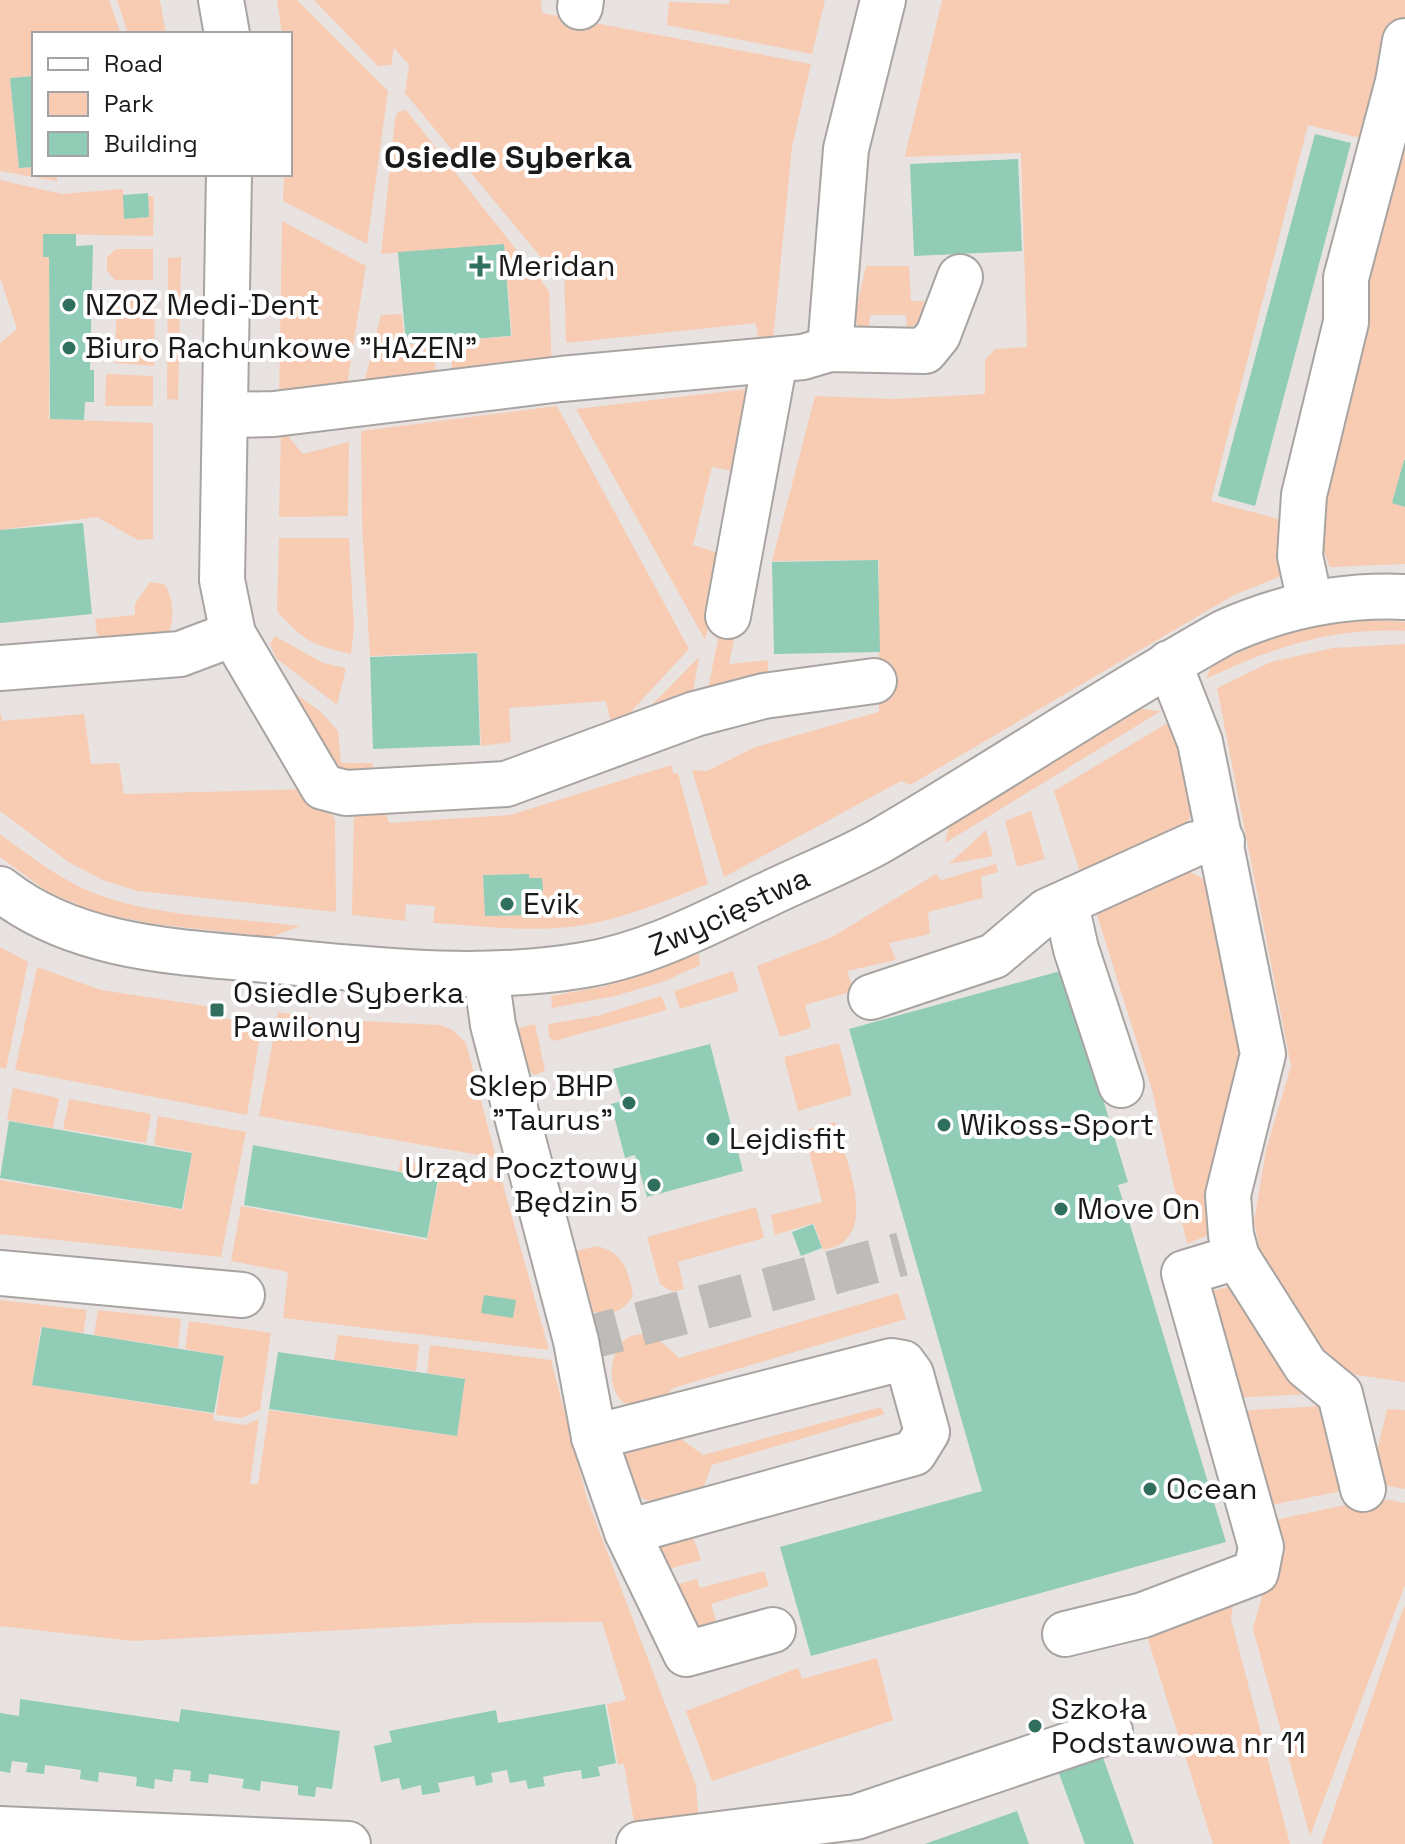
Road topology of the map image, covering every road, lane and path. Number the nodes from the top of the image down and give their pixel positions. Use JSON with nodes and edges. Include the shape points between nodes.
{"nodes":[{"id":1,"x":221,"y":0,"type":"edge"},
{"id":2,"x":883,"y":0,"type":"edge"},
{"id":3,"x":227,"y":32,"type":"edge"},
{"id":4,"x":1405,"y":41,"type":"edge"},
{"id":5,"x":229,"y":176,"type":"edge"},
{"id":6,"x":960,"y":277,"type":"dead end"},
{"id":7,"x":830,"y":335,"type":"junction"},
{"id":8,"x":775,"y":360,"type":"junction"},
{"id":9,"x":226,"y":415,"type":"junction"},
{"id":10,"x":1405,"y":597,"type":"edge"},
{"id":11,"x":1310,"y":602,"type":"junction"},
{"id":12,"x":728,"y":616,"type":"dead end"},
{"id":13,"x":233,"y":634,"type":"junction"},
{"id":14,"x":1169,"y":663,"type":"junction"},
{"id":15,"x":0,"y":668,"type":"edge"},
{"id":16,"x":874,"y":681,"type":"dead end"},
{"id":17,"x":1222,"y":841,"type":"junction"},
{"id":18,"x":0,"y":889,"type":"edge"},
{"id":19,"x":1066,"y":905,"type":"junction"},
{"id":20,"x":486,"y":975,"type":"junction"},
{"id":21,"x":871,"y":997,"type":"dead end"},
{"id":22,"x":1121,"y":1085,"type":"dead end"},
{"id":23,"x":1237,"y":1257,"type":"junction"},
{"id":24,"x":0,"y":1273,"type":"edge"},
{"id":25,"x":242,"y":1295,"type":"dead end"},
{"id":26,"x":594,"y":1437,"type":"junction"},
{"id":27,"x":1363,"y":1489,"type":"dead end"},
{"id":28,"x":627,"y":1532,"type":"junction"},
{"id":29,"x":773,"y":1630,"type":"dead end"},
{"id":30,"x":1065,"y":1634,"type":"dead end"},
{"id":31,"x":1110,"y":1731,"type":"dead end"},
{"id":32,"x":0,"y":1829,"type":"edge"},
{"id":33,"x":348,"y":1844,"type":"edge"},
{"id":34,"x":639,"y":1844,"type":"edge"}],
"edges":[{"from":1,"to":3,"type":"street"},
{"from":2,"to":7,"type":"street","via":[[846,149]]},
{"from":4,"to":11,"type":"street","via":[[1346,278],[1346,322],[1304,495],[1300,556]]},
{"from":5,"to":9,"type":"street"},
{"from":6,"to":7,"type":"street","via":[[938,335],[925,351]]},
{"from":7,"to":8,"type":"street"},
{"from":8,"to":9,"type":"street"},
{"from":8,"to":12,"type":"street"},
{"from":9,"to":13,"type":"street","via":[[222,580]]},
{"from":10,"to":11,"type":"street","name":"Zwycięstwa"},
{"from":11,"to":14,"type":"street","name":"Zwycięstwa","via":[[1249,621]]},
{"from":13,"to":15,"type":"street","via":[[180,654]]},
{"from":13,"to":16,"type":"street","via":[[323,787],[346,793],[506,784],[695,714],[764,696]]},
{"from":14,"to":17,"type":"street","via":[[1200,742]]},
{"from":14,"to":20,"type":"street","name":"Zwycięstwa","via":[[875,843],[706,924],[587,965]]},
{"from":17,"to":19,"type":"street","via":[[1195,844]]},
{"from":17,"to":23,"type":"street","via":[[1263,1054],[1228,1195]]},
{"from":18,"to":20,"type":"street","name":"Zwycięstwa","via":[[50,918],[140,947],[385,972]]},
{"from":19,"to":21,"type":"street","via":[[1047,911],[994,956]]},
{"from":19,"to":22,"type":"street"},
{"from":20,"to":26,"type":"street","via":[[493,1025],[576,1341]]},
{"from":23,"to":27,"type":"street","via":[[1306,1366],[1340,1394]]},
{"from":23,"to":30,"type":"street","via":[[1184,1273],[1261,1547],[1256,1572],[1143,1615]]},
{"from":24,"to":25,"type":"street"},
{"from":26,"to":28,"type":"street"},
{"from":26,"to":28,"type":"street","via":[[891,1361],[903,1363],[911,1374],[927,1432],[914,1453]]},
{"from":28,"to":29,"type":"street","via":[[686,1654]]},
{"from":31,"to":34,"type":"street","via":[[856,1817]]},
{"from":32,"to":33,"type":"street"}]}
